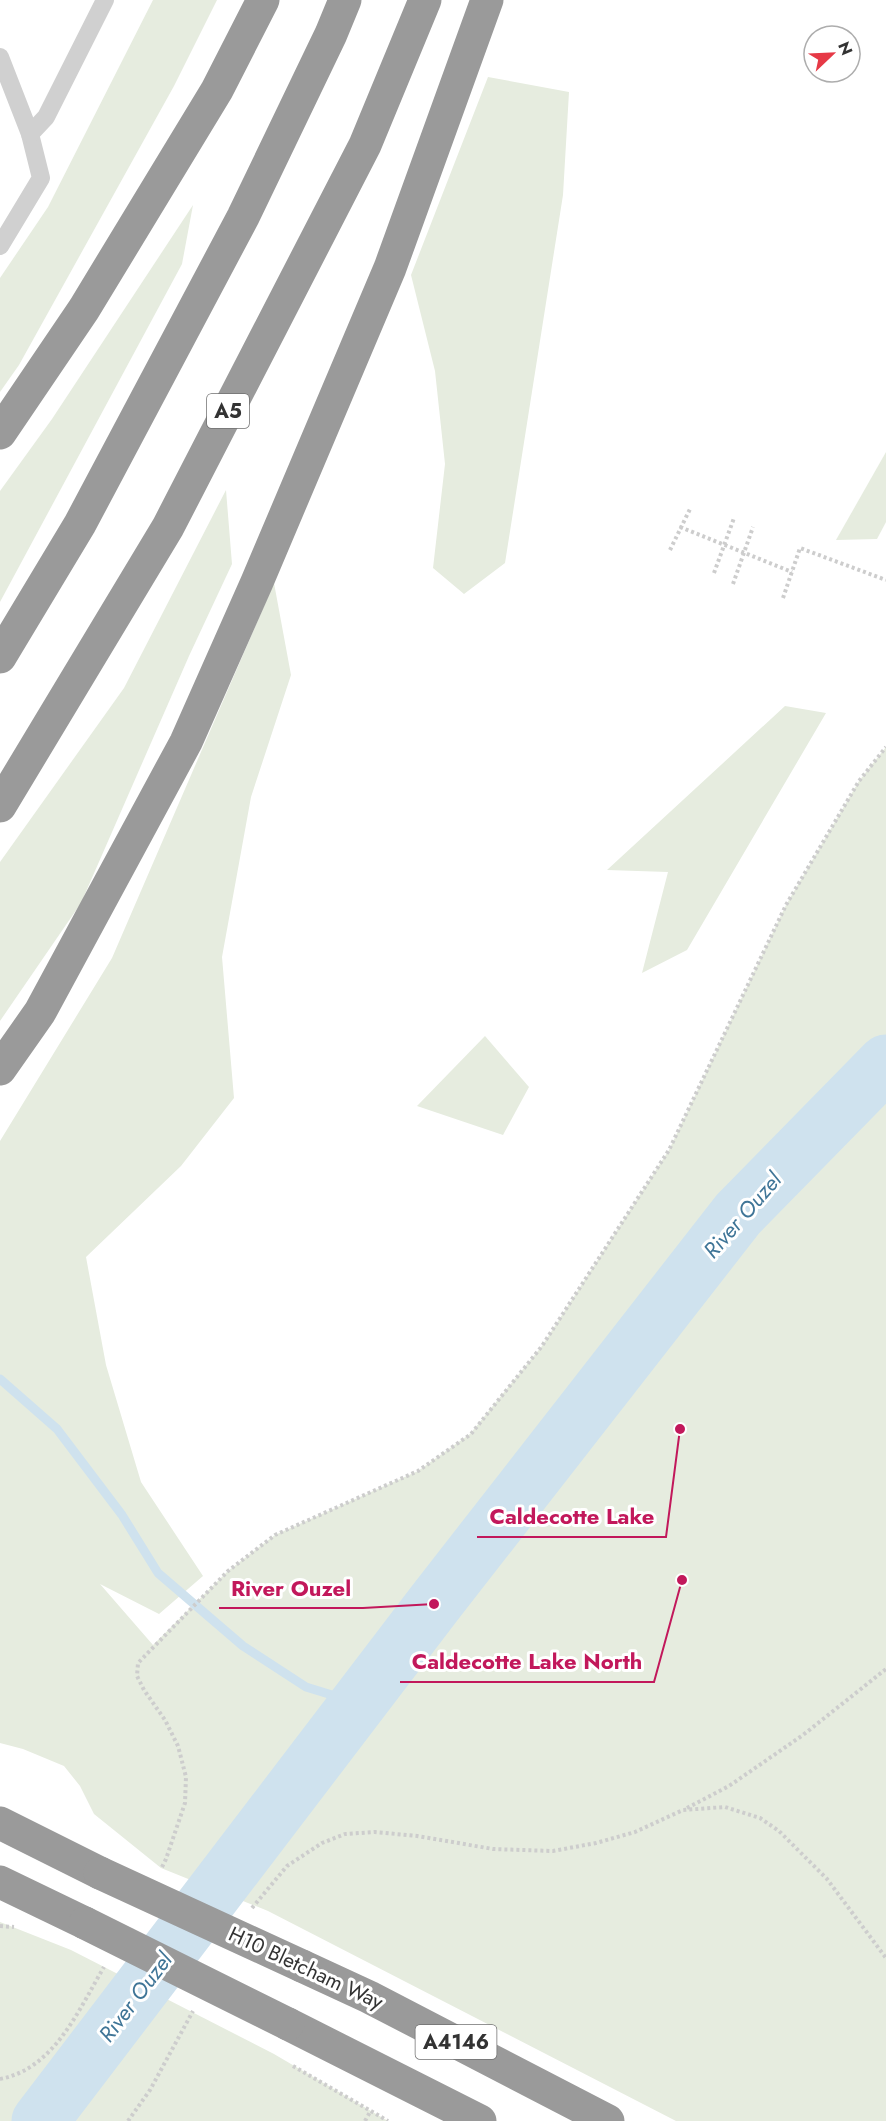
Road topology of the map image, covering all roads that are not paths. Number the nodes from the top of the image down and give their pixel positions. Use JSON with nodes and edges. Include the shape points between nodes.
{"nodes":[{"id":1,"x":105,"y":0,"type":"edge"},
{"id":2,"x":263,"y":0,"type":"edge"},
{"id":3,"x":345,"y":0,"type":"edge"},
{"id":4,"x":425,"y":0,"type":"edge"},
{"id":5,"x":487,"y":0,"type":"edge"},
{"id":6,"x":0,"y":57,"type":"edge"},
{"id":7,"x":30,"y":134,"type":"junction"},
{"id":8,"x":0,"y":246,"type":"edge"},
{"id":9,"x":0,"y":433,"type":"edge"},
{"id":10,"x":0,"y":657,"type":"edge"},
{"id":11,"x":0,"y":806,"type":"edge"},
{"id":12,"x":0,"y":1070,"type":"edge"},
{"id":13,"x":0,"y":1823,"type":"edge"},
{"id":14,"x":0,"y":1882,"type":"edge"},
{"id":15,"x":480,"y":2121,"type":"edge"},
{"id":16,"x":608,"y":2121,"type":"edge"}],
"edges":[{"from":1,"to":7,"type":"lane","via":[[46,117]]},
{"from":2,"to":9,"type":"highway","via":[[205,110],[84,309]]},
{"from":3,"to":10,"type":"highway","via":[[243,217],[80,524]]},
{"from":4,"to":11,"type":"highway","number":"A5","via":[[365,146],[168,527]]},
{"from":5,"to":12,"type":"highway","via":[[390,268],[186,742],[40,1012]]},
{"from":6,"to":7,"type":"lane"},
{"from":7,"to":8,"type":"lane","via":[[41,178]]},
{"from":13,"to":16,"type":"highway","name":"H10 Bletcham Way","number":"A4146","bridge":true,"via":[[369,1997]]},
{"from":14,"to":15,"type":"highway","number":"A4146","bridge":true}]}
